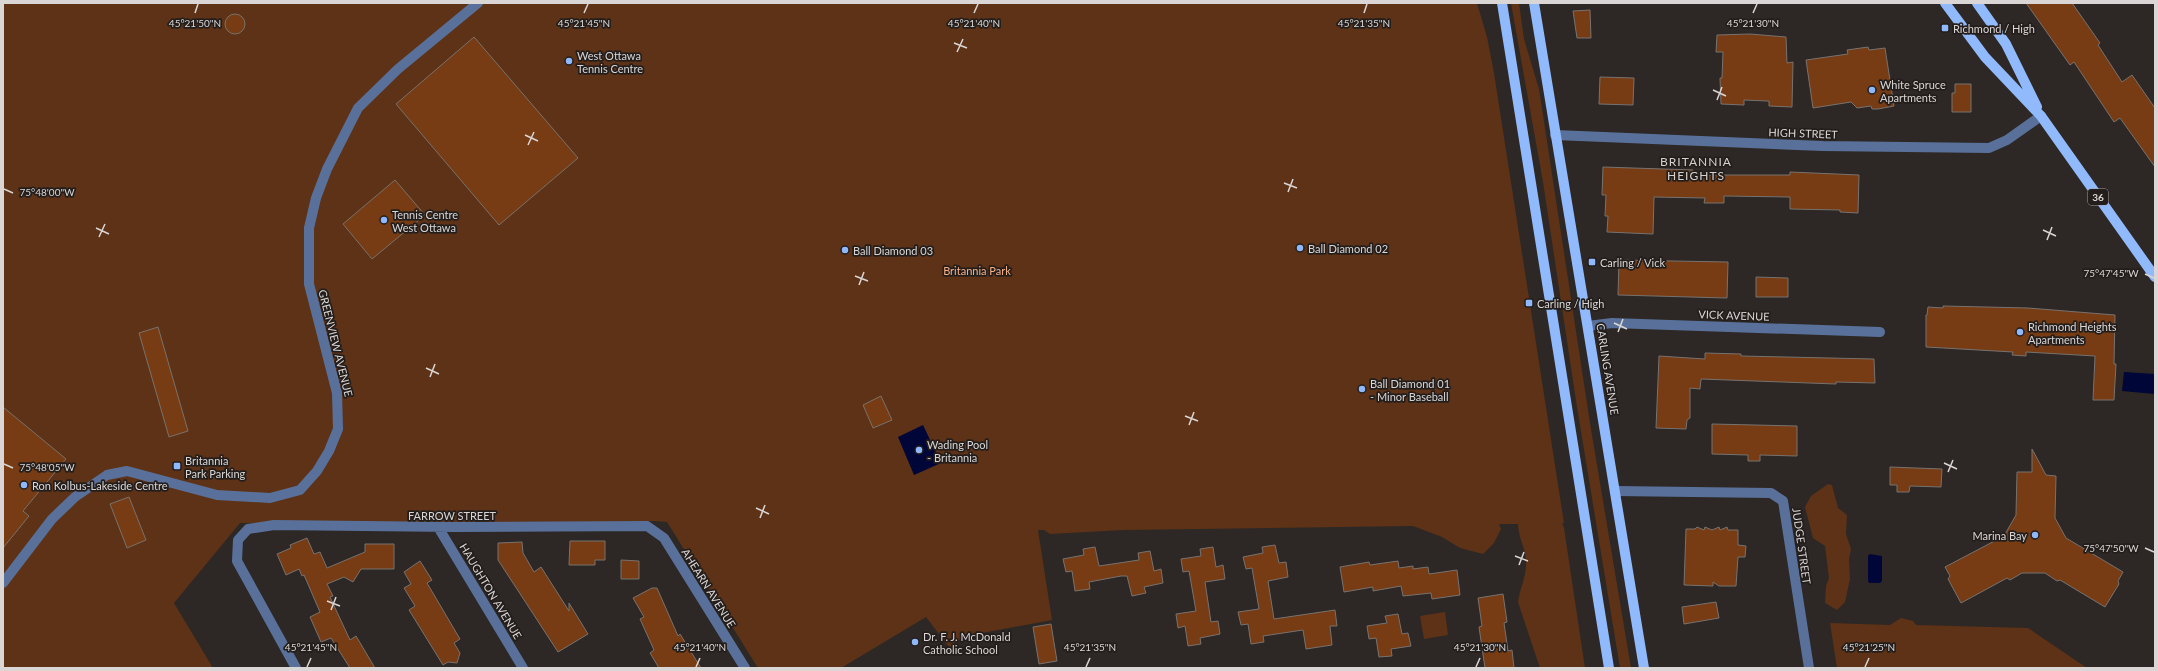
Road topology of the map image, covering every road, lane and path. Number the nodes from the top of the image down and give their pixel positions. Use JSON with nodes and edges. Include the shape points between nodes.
{"nodes":[{"id":1,"x":478,"y":3,"type":"edge"},
{"id":2,"x":1502,"y":3,"type":"edge"},
{"id":3,"x":1534,"y":3,"type":"edge"},
{"id":4,"x":1945,"y":3,"type":"edge"},
{"id":5,"x":1977,"y":3,"type":"edge"},
{"id":6,"x":2041,"y":116,"type":"junction"},
{"id":7,"x":1555,"y":135,"type":"junction"},
{"id":8,"x":2155,"y":277,"type":"edge"},
{"id":9,"x":1588,"y":326,"type":"junction"},
{"id":10,"x":1880,"y":332,"type":"dead end"},
{"id":11,"x":1615,"y":491,"type":"junction"},
{"id":12,"x":647,"y":526,"type":"joint"},
{"id":13,"x":438,"y":527,"type":"junction"},
{"id":14,"x":3,"y":583,"type":"edge"},
{"id":15,"x":296,"y":668,"type":"edge"},
{"id":16,"x":523,"y":668,"type":"edge"},
{"id":17,"x":745,"y":668,"type":"edge"},
{"id":18,"x":1610,"y":668,"type":"edge"},
{"id":19,"x":1644,"y":668,"type":"edge"},
{"id":20,"x":1809,"y":668,"type":"edge"}],
"edges":[{"from":1,"to":14,"type":"street","name":"GREENVIEW AVENUE","via":[[398,69],[358,108],[327,169],[316,198],[309,228],[309,284],[337,392],[339,411],[338,429],[317,471],[300,490],[270,498],[217,495],[127,471],[108,476],[75,497],[52,519]]},
{"from":2,"to":18,"type":"main road"},
{"from":3,"to":7,"type":"main road","name":"CARLING AVENUE"},
{"from":4,"to":6,"type":"main road","number":"36","via":[[1985,57]]},
{"from":5,"to":6,"type":"main road","number":"36","via":[[2006,44]]},
{"from":6,"to":7,"type":"street","name":"HIGH STREET","via":[[2008,140],[1989,148],[1823,146]]},
{"from":6,"to":8,"type":"main road","number":"36"},
{"from":7,"to":9,"type":"main road","name":"CARLING AVENUE"},
{"from":9,"to":10,"type":"street","name":"VICK AVENUE","via":[[1612,323]]},
{"from":9,"to":11,"type":"main road","name":"CARLING AVENUE"},
{"from":11,"to":19,"type":"main road","name":"CARLING AVENUE"},
{"from":11,"to":20,"type":"street","name":"JUDGE STREET","via":[[1771,493],[1783,501]]},
{"from":12,"to":13,"type":"street","name":"FARROW STREET"},
{"from":12,"to":17,"type":"street","name":"AHEARN AVENUE","via":[[664,538]]},
{"from":13,"to":15,"type":"street","name":"FARROW STREET","via":[[274,525],[248,529],[238,540],[236,561]]},
{"from":13,"to":16,"type":"street","name":"HAUGHTON AVENUE"}]}
